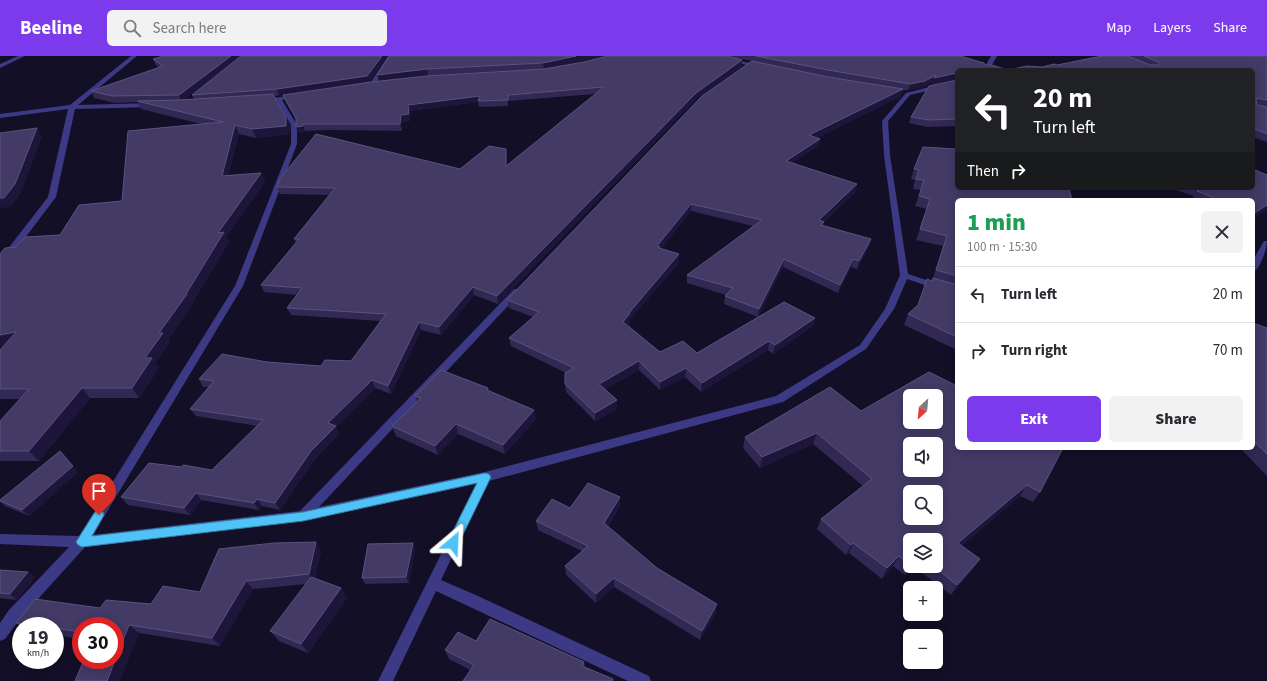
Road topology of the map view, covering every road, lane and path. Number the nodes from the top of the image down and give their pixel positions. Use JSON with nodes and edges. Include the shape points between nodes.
{"nodes":[{"id":1,"x":22,"y":56,"type":"edge"},
{"id":2,"x":134,"y":56,"type":"edge"},
{"id":3,"x":391,"y":56,"type":"edge"},
{"id":4,"x":711,"y":56,"type":"edge"},
{"id":5,"x":994,"y":56,"type":"edge"},
{"id":6,"x":750,"y":64,"type":"junction"},
{"id":7,"x":0,"y":66,"type":"edge"},
{"id":8,"x":765,"y":68,"type":"edge"},
{"id":9,"x":987,"y":68,"type":"edge"},
{"id":10,"x":737,"y":73,"type":"edge"},
{"id":11,"x":955,"y":82,"type":"edge"},
{"id":12,"x":379,"y":84,"type":"edge"},
{"id":13,"x":372,"y":85,"type":"junction"},
{"id":14,"x":365,"y":86,"type":"edge"},
{"id":15,"x":308,"y":95,"type":"edge"},
{"id":16,"x":279,"y":99,"type":"junction"},
{"id":17,"x":257,"y":100,"type":"edge"},
{"id":18,"x":159,"y":105,"type":"edge"},
{"id":19,"x":72,"y":107,"type":"junction"},
{"id":20,"x":0,"y":116,"type":"edge"},
{"id":21,"x":1267,"y":243,"type":"edge"},
{"id":22,"x":1255,"y":264,"type":"edge"},
{"id":23,"x":0,"y":265,"type":"edge"},
{"id":24,"x":904,"y":275,"type":"junction"},
{"id":25,"x":523,"y":285,"type":"edge"},
{"id":26,"x":955,"y":292,"type":"edge"},
{"id":27,"x":485,"y":477,"type":"junction"},
{"id":28,"x":303,"y":516,"type":"junction"},
{"id":29,"x":0,"y":539,"type":"edge"},
{"id":30,"x":82,"y":542,"type":"junction"},
{"id":31,"x":433,"y":583,"type":"junction"},
{"id":32,"x":0,"y":634,"type":"edge"},
{"id":33,"x":385,"y":681,"type":"edge"},
{"id":34,"x":644,"y":681,"type":"edge"}],
"edges":[{"from":1,"to":7,"type":"street"},
{"from":2,"to":19,"type":"street"},
{"from":3,"to":13,"type":"street"},
{"from":4,"to":6,"type":"street"},
{"from":5,"to":9,"type":"street"},
{"from":6,"to":8,"type":"street"},
{"from":6,"to":10,"type":"street"},
{"from":11,"to":24,"type":"street","via":[[904,93],[886,121]]},
{"from":12,"to":13,"type":"street"},
{"from":13,"to":14,"type":"street"},
{"from":15,"to":16,"type":"street"},
{"from":16,"to":17,"type":"street"},
{"from":16,"to":30,"type":"street","via":[[294,126],[294,144],[238,286]]},
{"from":18,"to":19,"type":"street"},
{"from":19,"to":20,"type":"street"},
{"from":19,"to":23,"type":"street","via":[[52,197]]},
{"from":21,"to":22,"type":"street"},
{"from":24,"to":26,"type":"street"},
{"from":24,"to":27,"type":"street","via":[[889,309],[863,347],[779,399]]},
{"from":25,"to":28,"type":"street"},
{"from":27,"to":28,"type":"street"},
{"from":27,"to":31,"type":"street"},
{"from":28,"to":30,"type":"street"},
{"from":29,"to":30,"type":"street"},
{"from":30,"to":32,"type":"street","via":[[14,615]]},
{"from":31,"to":33,"type":"street"},
{"from":31,"to":34,"type":"street"}]}
